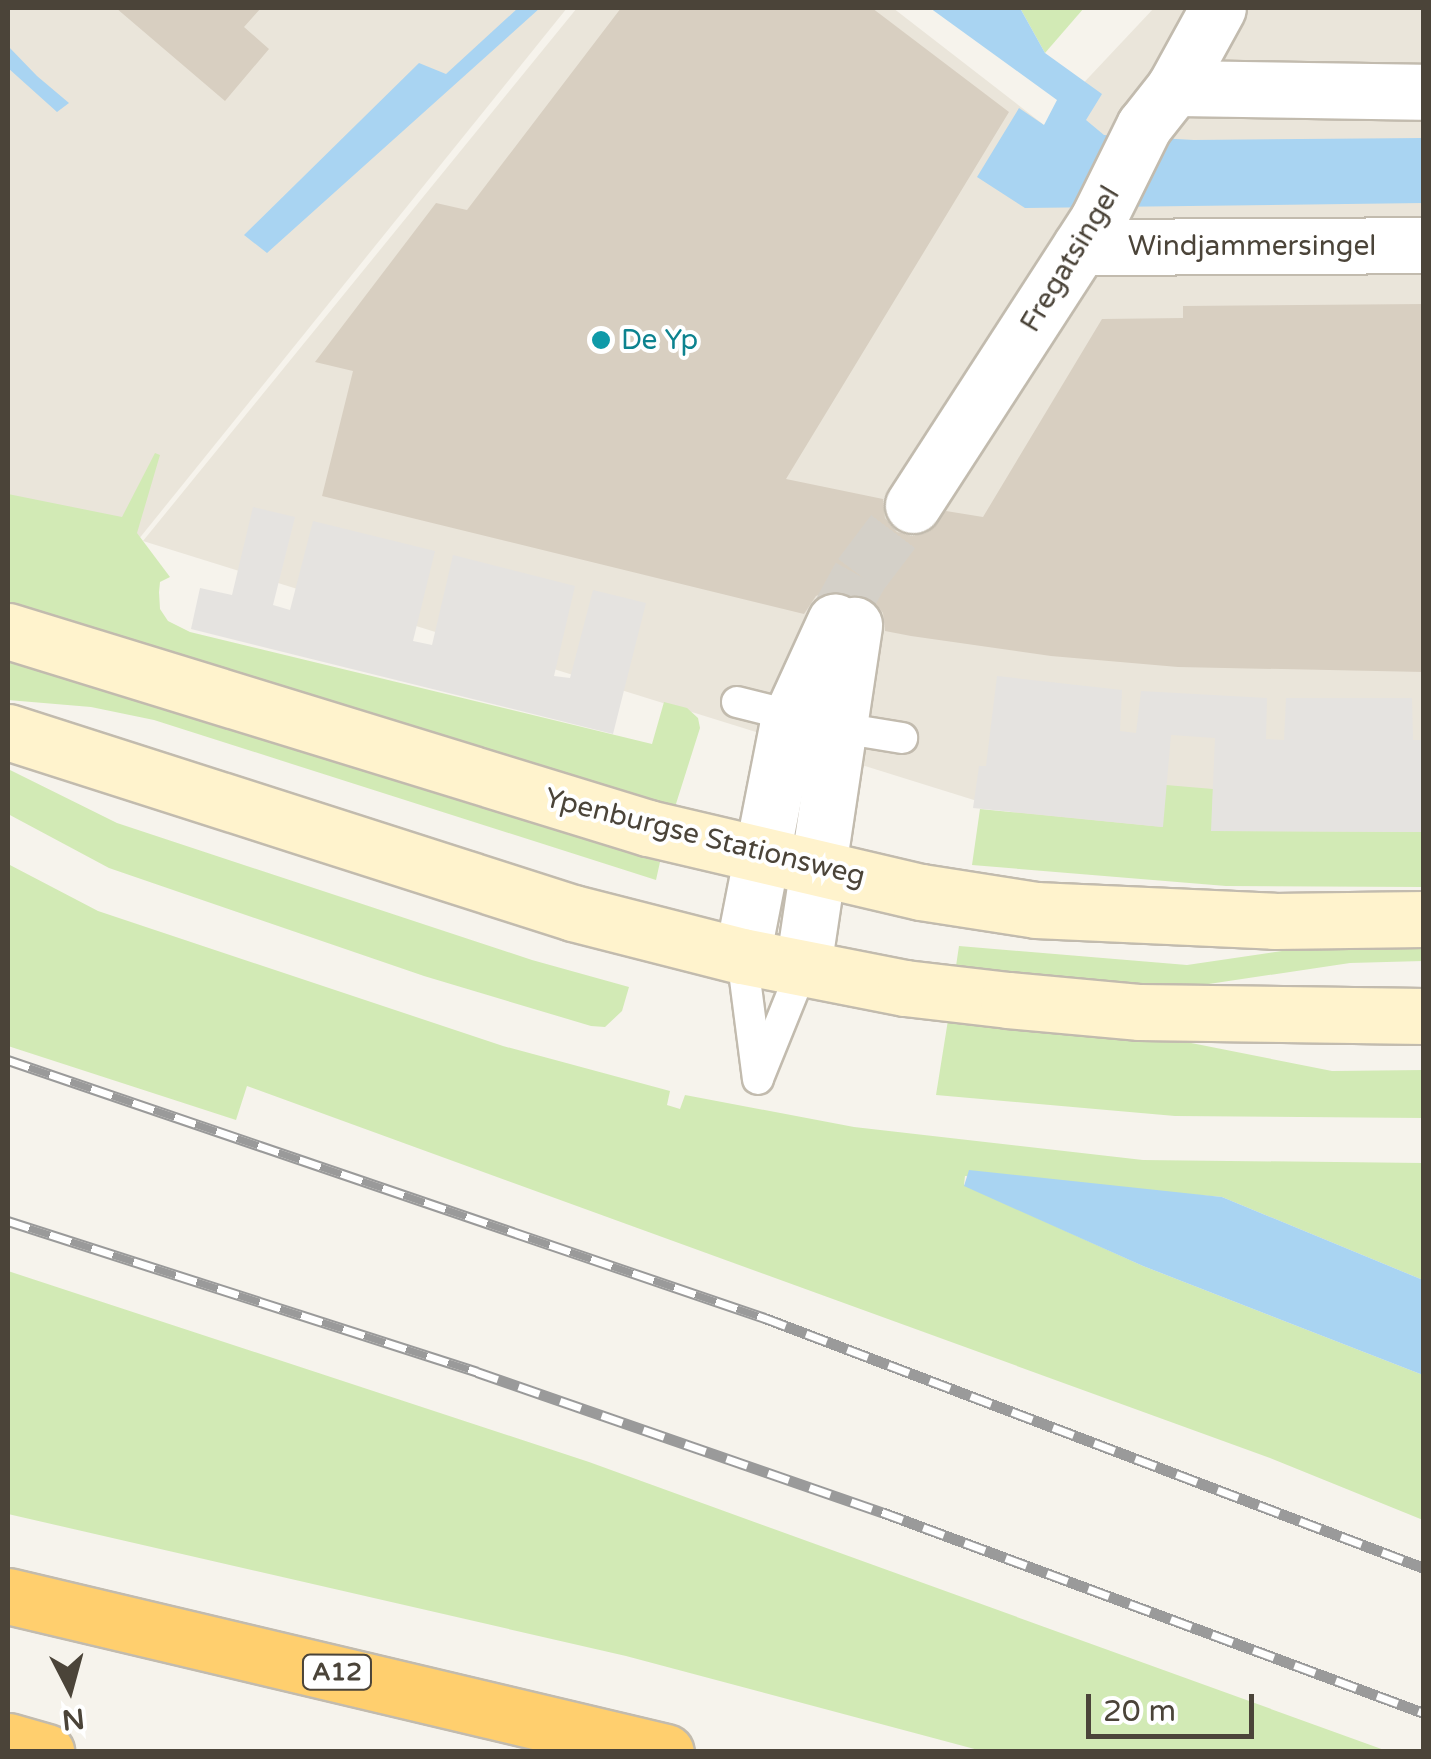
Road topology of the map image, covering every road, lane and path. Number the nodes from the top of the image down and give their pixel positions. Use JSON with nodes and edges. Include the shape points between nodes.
{"nodes":[{"id":1,"x":1218,"y":8,"type":"edge"},
{"id":2,"x":1424,"y":92,"type":"edge"},
{"id":3,"x":1159,"y":107,"type":"junction"},
{"id":4,"x":1089,"y":233,"type":"junction"},
{"id":5,"x":1424,"y":245,"type":"edge"},
{"id":6,"x":913,"y":505,"type":"tunnel mouth"},
{"id":7,"x":845,"y":623,"type":"tunnel mouth"},
{"id":8,"x":8,"y":631,"type":"edge"},
{"id":9,"x":737,"y":702,"type":"dead end"},
{"id":10,"x":816,"y":722,"type":"junction"},
{"id":11,"x":8,"y":732,"type":"edge"},
{"id":12,"x":902,"y":738,"type":"dead end"},
{"id":13,"x":762,"y":855,"type":"junction"},
{"id":14,"x":821,"y":867,"type":"junction"},
{"id":15,"x":1424,"y":919,"type":"edge"},
{"id":16,"x":742,"y":956,"type":"junction"},
{"id":17,"x":803,"y":966,"type":"junction"},
{"id":18,"x":1424,"y":1016,"type":"edge"},
{"id":19,"x":8,"y":1596,"type":"edge"},
{"id":20,"x":8,"y":1741,"type":"edge"},
{"id":21,"x":46,"y":1752,"type":"edge"},
{"id":22,"x":666,"y":1752,"type":"edge"}],
"edges":[{"from":1,"to":3,"type":"street","name":"Fregatsingel"},
{"from":2,"to":3,"type":"street"},
{"from":3,"to":4,"type":"street","name":"Fregatsingel"},
{"from":4,"to":5,"type":"street","name":"Windjammersingel"},
{"from":4,"to":6,"type":"street","name":"Fregatsingel"},
{"from":7,"to":10,"type":"street"},
{"from":8,"to":13,"type":"main road","name":"Ypenburgse Stationsweg","via":[[648,828]]},
{"from":9,"to":10,"type":"lane"},
{"from":10,"to":12,"type":"lane"},
{"from":10,"to":13,"type":"street"},
{"from":10,"to":14,"type":"street"},
{"from":11,"to":16,"type":"main road","via":[[573,914]]},
{"from":13,"to":14,"type":"main road","name":"Ypenburgse Stationsweg"},
{"from":13,"to":16,"type":"street"},
{"from":14,"to":15,"type":"main road","name":"Ypenburgse Stationsweg","via":[[1036,910],[1274,921]]},
{"from":14,"to":17,"type":"street"},
{"from":16,"to":17,"type":"main road"},
{"from":16,"to":17,"type":"lane","via":[[758,1078]]},
{"from":17,"to":18,"type":"main road","via":[[929,991],[1140,1012]]},
{"from":19,"to":22,"type":"highway","number":"A12"},
{"from":20,"to":21,"type":"highway"}]}
